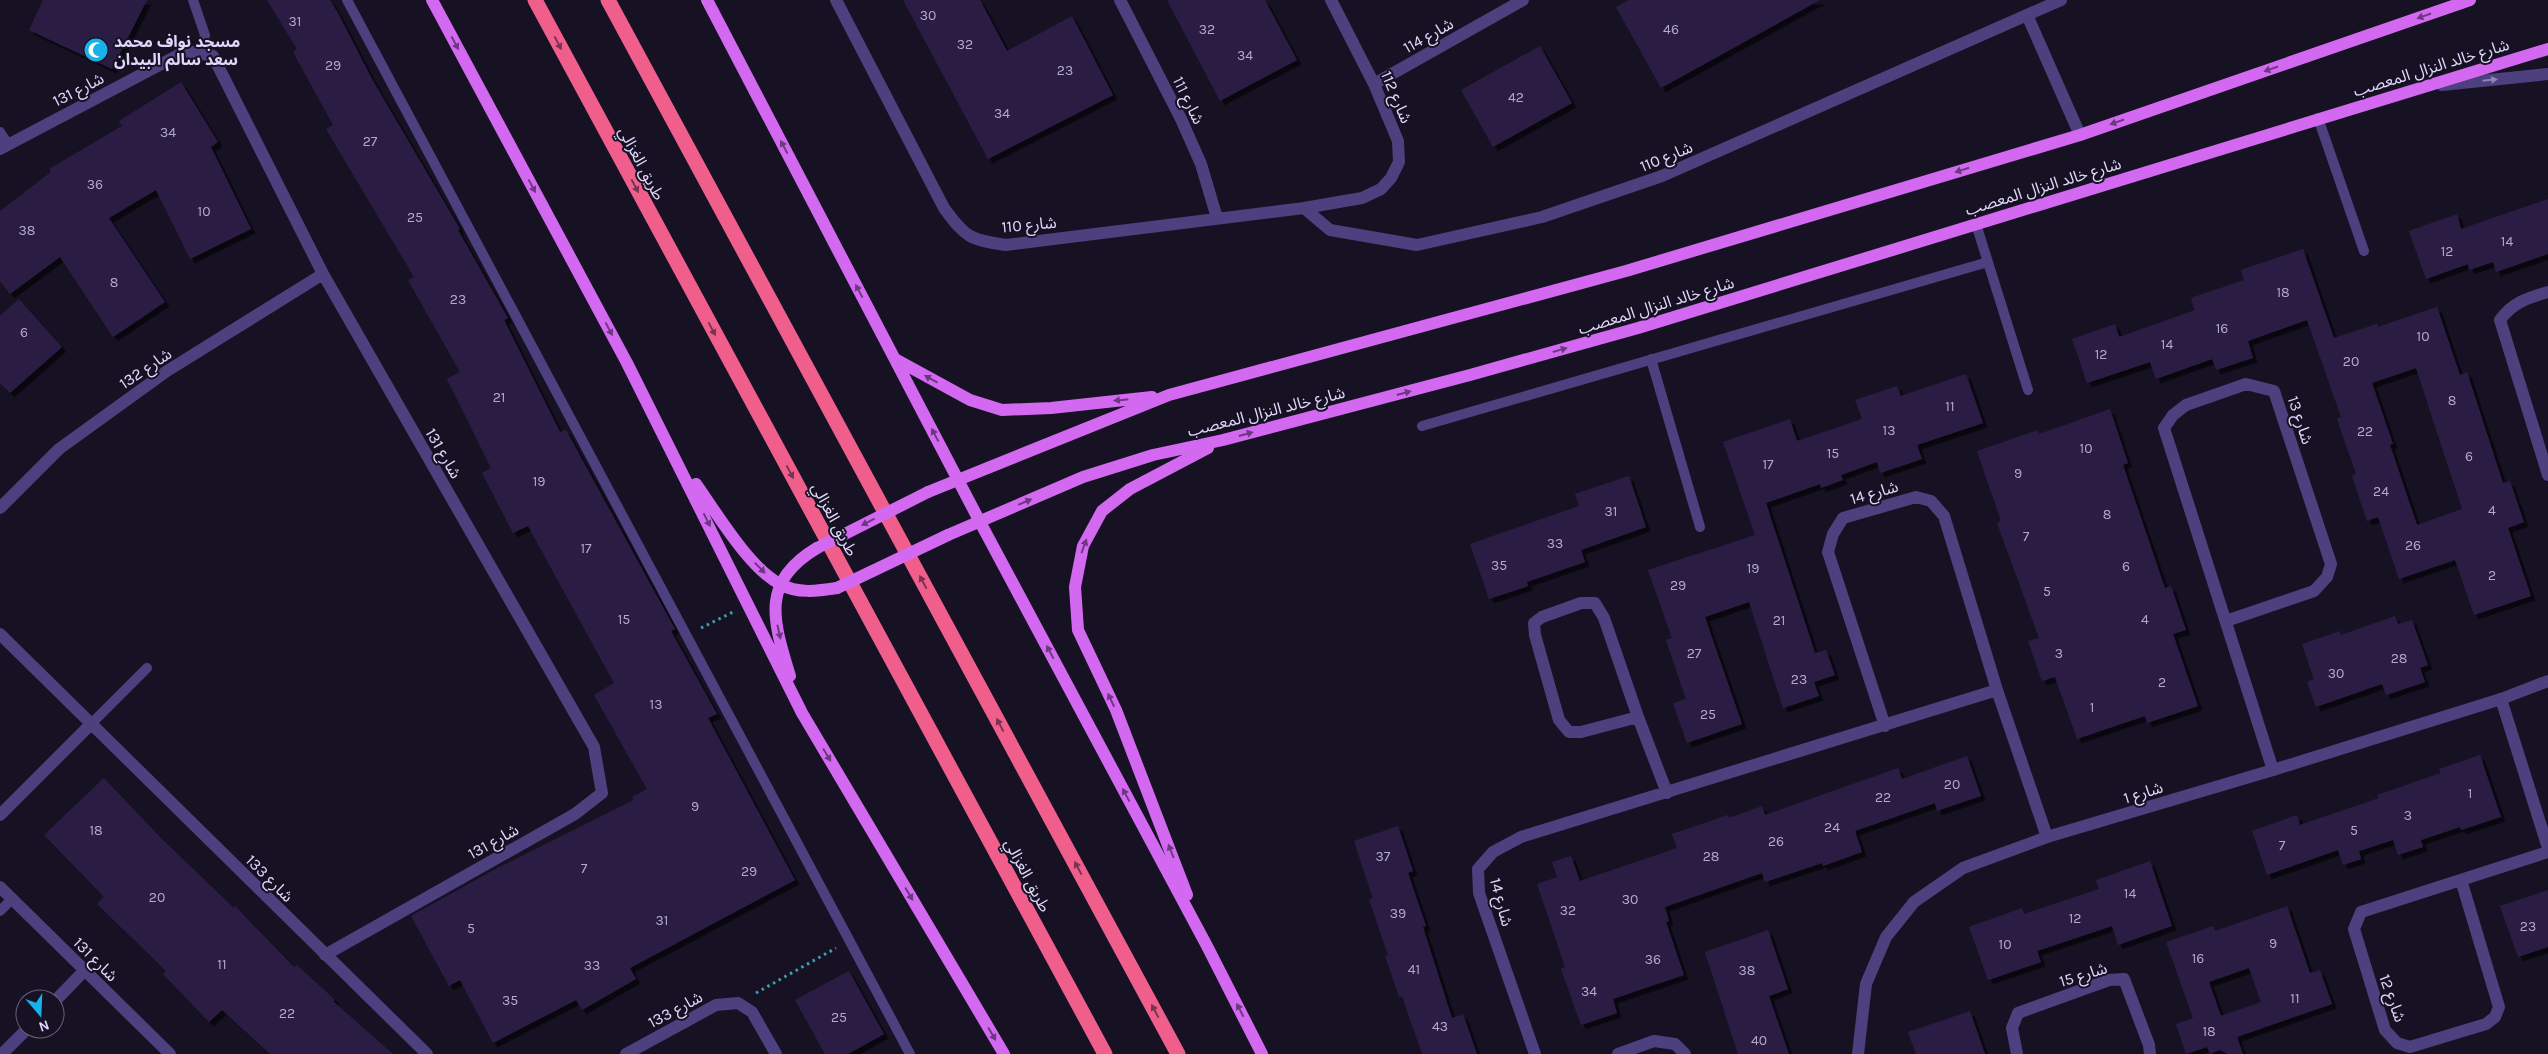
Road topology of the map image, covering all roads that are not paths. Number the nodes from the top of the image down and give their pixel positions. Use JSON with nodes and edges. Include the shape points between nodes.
{"nodes":[{"id":1,"x":193,"y":0,"type":"edge"},
{"id":2,"x":347,"y":0,"type":"edge"},
{"id":3,"x":432,"y":0,"type":"edge"},
{"id":4,"x":534,"y":0,"type":"edge"},
{"id":5,"x":608,"y":0,"type":"edge"},
{"id":6,"x":707,"y":0,"type":"edge"},
{"id":7,"x":836,"y":0,"type":"edge"},
{"id":8,"x":1120,"y":0,"type":"edge"},
{"id":9,"x":1331,"y":0,"type":"edge"},
{"id":10,"x":2061,"y":0,"type":"edge"},
{"id":11,"x":2470,"y":0,"type":"edge"},
{"id":12,"x":1514,"y":2,"type":"edge"},
{"id":13,"x":2027,"y":15,"type":"junction"},
{"id":14,"x":2548,"y":49,"type":"edge"},
{"id":15,"x":201,"y":54,"type":"junction"},
{"id":16,"x":2548,"y":74,"type":"edge"},
{"id":17,"x":1374,"y":84,"type":"junction"},
{"id":18,"x":2424,"y":87,"type":"junction"},
{"id":19,"x":2318,"y":118,"type":"junction"},
{"id":20,"x":0,"y":132,"type":"edge"},
{"id":21,"x":2080,"y":134,"type":"junction"},
{"id":22,"x":4,"y":146,"type":"edge"},
{"id":23,"x":1362,"y":198,"type":"joint"},
{"id":24,"x":1304,"y":208,"type":"junction"},
{"id":25,"x":1217,"y":218,"type":"junction"},
{"id":26,"x":1976,"y":224,"type":"junction"},
{"id":27,"x":2364,"y":251,"type":"dead end"},
{"id":28,"x":1988,"y":262,"type":"junction"},
{"id":29,"x":323,"y":274,"type":"junction"},
{"id":30,"x":2548,"y":292,"type":"edge"},
{"id":31,"x":895,"y":359,"type":"junction"},
{"id":32,"x":1651,"y":359,"type":"junction"},
{"id":33,"x":2028,"y":390,"type":"dead end"},
{"id":34,"x":1169,"y":395,"type":"junction"},
{"id":35,"x":1422,"y":426,"type":"dead end"},
{"id":36,"x":1223,"y":440,"type":"junction"},
{"id":37,"x":668,"y":445,"type":"junction"},
{"id":38,"x":2548,"y":475,"type":"edge"},
{"id":39,"x":958,"y":478,"type":"junction"},
{"id":40,"x":0,"y":508,"type":"edge"},
{"id":41,"x":980,"y":522,"type":"junction"},
{"id":42,"x":1700,"y":527,"type":"dead end"},
{"id":43,"x":779,"y":584,"type":"junction"},
{"id":44,"x":2226,"y":620,"type":"junction"},
{"id":45,"x":0,"y":634,"type":"edge"},
{"id":46,"x":147,"y":668,"type":"dead end"},
{"id":47,"x":2548,"y":682,"type":"edge"},
{"id":48,"x":1997,"y":690,"type":"junction"},
{"id":49,"x":2501,"y":699,"type":"junction"},
{"id":50,"x":802,"y":713,"type":"junction"},
{"id":51,"x":1638,"y":717,"type":"junction"},
{"id":52,"x":92,"y":724,"type":"junction"},
{"id":53,"x":1885,"y":726,"type":"junction"},
{"id":54,"x":2272,"y":770,"type":"junction"},
{"id":55,"x":1667,"y":794,"type":"junction"},
{"id":56,"x":0,"y":815,"type":"edge"},
{"id":57,"x":2047,"y":837,"type":"junction"},
{"id":58,"x":2548,"y":850,"type":"edge"},
{"id":59,"x":2461,"y":880,"type":"junction"},
{"id":60,"x":0,"y":887,"type":"edge"},
{"id":61,"x":12,"y":899,"type":"junction"},
{"id":62,"x":0,"y":911,"type":"edge"},
{"id":63,"x":1207,"y":946,"type":"junction"},
{"id":64,"x":325,"y":955,"type":"junction"},
{"id":65,"x":85,"y":970,"type":"junction"},
{"id":66,"x":65,"y":991,"type":"edge"},
{"id":67,"x":1078,"y":1003,"type":"junction"},
{"id":68,"x":17,"y":1039,"type":"edge"},
{"id":69,"x":2,"y":1054,"type":"edge"},
{"id":70,"x":170,"y":1054,"type":"edge"},
{"id":71,"x":427,"y":1054,"type":"edge"},
{"id":72,"x":626,"y":1054,"type":"edge"},
{"id":73,"x":776,"y":1054,"type":"edge"},
{"id":74,"x":910,"y":1054,"type":"edge"},
{"id":75,"x":1004,"y":1054,"type":"edge"},
{"id":76,"x":1098,"y":1054,"type":"edge"},
{"id":77,"x":1105,"y":1054,"type":"edge"},
{"id":78,"x":1178,"y":1054,"type":"edge"},
{"id":79,"x":1262,"y":1054,"type":"edge"},
{"id":80,"x":1534,"y":1054,"type":"edge"},
{"id":81,"x":1618,"y":1054,"type":"edge"},
{"id":82,"x":1684,"y":1054,"type":"edge"},
{"id":83,"x":1858,"y":1054,"type":"edge"},
{"id":84,"x":2017,"y":1054,"type":"edge"},
{"id":85,"x":2150,"y":1054,"type":"edge"}],
"edges":[{"from":1,"to":15,"type":"lane","via":[[205,35]]},
{"from":2,"to":74,"type":"lane"},
{"from":3,"to":37,"type":"main road","one_way":true},
{"from":4,"to":67,"type":"highway","name":"طريق الغزالي","one_way":true},
{"from":78,"to":5,"type":"highway","one_way":true},
{"from":31,"to":6,"type":"main road","one_way":true},
{"from":7,"to":25,"type":"street","name":"شارع 110","via":[[944,208],[961,231],[980,242],[1006,245]]},
{"from":8,"to":25,"type":"street","name":"شارع 111","via":[[1181,119],[1201,164]]},
{"from":9,"to":17,"type":"street","name":"شارع 112"},
{"from":10,"to":13,"type":"street","name":"شارع 110"},
{"from":11,"to":21,"type":"main road","one_way":true},
{"from":12,"to":17,"type":"street","name":"114 شارع"},
{"from":13,"to":21,"type":"street"},
{"from":13,"to":24,"type":"street","name":"شارع 110","via":[[1662,176],[1542,217],[1417,244],[1330,230]]},
{"from":14,"to":18,"type":"main road","name":"شارع خالد النزال المعصب"},
{"from":15,"to":22,"type":"street","name":"شارع 131","via":[[186,52]]},
{"from":15,"to":29,"type":"street","name":"شارع 131","via":[[213,56]]},
{"from":18,"to":16,"type":"street","one_way":true},
{"from":17,"to":23,"type":"street","name":"شارع 112","via":[[1398,141],[1399,162],[1381,189]]},
{"from":18,"to":19,"type":"main road","name":"شارع خالد النزال المعصب"},
{"from":19,"to":26,"type":"main road","name":"شارع خالد النزال المعصب"},
{"from":19,"to":27,"type":"lane"},
{"from":20,"to":22,"type":"lane"},
{"from":21,"to":34,"type":"main road","one_way":true,"via":[[1626,271]]},
{"from":23,"to":24,"type":"street","name":"شارع 110"},
{"from":24,"to":25,"type":"street","name":"شارع 110"},
{"from":26,"to":28,"type":"lane"},
{"from":36,"to":26,"type":"main road","name":"شارع خالد النزال المعصب","one_way":true,"via":[[1638,328]]},
{"from":28,"to":32,"type":"lane"},
{"from":28,"to":33,"type":"lane"},
{"from":29,"to":40,"type":"street","name":"شارع 132","via":[[167,371],[59,449]]},
{"from":29,"to":64,"type":"street","name":"شارع 131","via":[[594,747],[602,793],[575,814]]},
{"from":30,"to":38,"type":"street","via":[[2518,302],[2500,320]]},
{"from":34,"to":31,"type":"main road","one_way":true,"via":[[1002,410],[970,400]]},
{"from":39,"to":31,"type":"main road","one_way":true},
{"from":32,"to":35,"type":"lane"},
{"from":32,"to":42,"type":"lane"},
{"from":34,"to":39,"type":"main road"},
{"from":41,"to":36,"type":"main road","name":"شارع خالد النزال المعصب","one_way":true,"via":[[1083,477]]},
{"from":63,"to":36,"type":"main road","one_way":true,"via":[[1116,710],[1078,630],[1075,587],[1083,546],[1102,511],[1130,489]]},
{"from":37,"to":43,"type":"main road","name":"شارع خالد النزال المعصب","one_way":true,"via":[[730,534]]},
{"from":37,"to":50,"type":"main road","one_way":true},
{"from":39,"to":41,"type":"main road"},
{"from":39,"to":43,"type":"main road","one_way":true,"bridge":true,"via":[[801,558]]},
{"from":41,"to":43,"type":"main road","name":"شارع خالد النزال المعصب","bridge":true,"via":[[836,588],[797,590]]},
{"from":63,"to":41,"type":"main road","one_way":true},
{"from":43,"to":50,"type":"main road","one_way":true,"via":[[775,599],[777,623]]},
{"from":44,"to":44,"type":"street","name":"شارع 13","via":[[2164,428],[2186,405],[2246,384],[2274,391],[2331,564],[2327,577],[2314,591]]},
{"from":44,"to":54,"type":"street","name":"شارع 13"},
{"from":45,"to":52,"type":"street","name":"شارع 133"},
{"from":46,"to":52,"type":"lane"},
{"from":47,"to":49,"type":"street","name":"شارع 1"},
{"from":48,"to":53,"type":"street","name":"شارع 14"},
{"from":48,"to":53,"type":"street","name":"شارع 14","via":[[1944,516],[1931,501],[1916,497],[1844,518],[1833,534],[1828,552]]},
{"from":48,"to":57,"type":"street","name":"شارع 14"},
{"from":49,"to":54,"type":"street","name":"شارع 1"},
{"from":49,"to":58,"type":"street","name":"شارع 12"},
{"from":50,"to":75,"type":"main road","one_way":true},
{"from":51,"to":51,"type":"street","via":[[1604,618],[1594,603],[1582,603],[1534,623],[1559,720],[1569,732],[1581,732]]},
{"from":51,"to":55,"type":"street"},
{"from":52,"to":56,"type":"street"},
{"from":52,"to":64,"type":"street","name":"شارع 133"},
{"from":53,"to":55,"type":"street","name":"شارع 14"},
{"from":54,"to":57,"type":"street","name":"شارع 1"},
{"from":55,"to":80,"type":"street","name":"شارع 14","via":[[1521,837],[1493,852],[1478,869],[1480,893]]},
{"from":57,"to":83,"type":"street","name":"شارع 1","via":[[1963,868],[1914,902],[1886,938],[1866,984]]},
{"from":58,"to":59,"type":"street","name":"شارع 12"},
{"from":59,"to":59,"type":"street","name":"شارع 12","via":[[2499,1007],[2495,1017],[2486,1024],[2410,1047],[2397,1043],[2385,1030],[2354,929],[2361,912]]},
{"from":60,"to":61,"type":"street","name":"شارع 131"},
{"from":61,"to":62,"type":"lane"},
{"from":61,"to":65,"type":"street","name":"شارع 131"},
{"from":79,"to":63,"type":"main road","one_way":true},
{"from":64,"to":71,"type":"street","name":"شارع 133"},
{"from":65,"to":66,"type":"street"},
{"from":65,"to":70,"type":"street","name":"شارع 131"},
{"from":67,"to":76,"type":"highway"},
{"from":67,"to":77,"type":"highway","name":"طريق الغزالي"},
{"from":68,"to":69,"type":"street"},
{"from":72,"to":73,"type":"street","name":"شارع 133","via":[[716,1005],[738,1003],[752,1012]]},
{"from":81,"to":82,"type":"street","via":[[1654,1041],[1675,1044]]},
{"from":84,"to":85,"type":"street","name":"شارع 15","via":[[2012,1028],[2018,1013],[2109,980],[2124,979]]}]}
